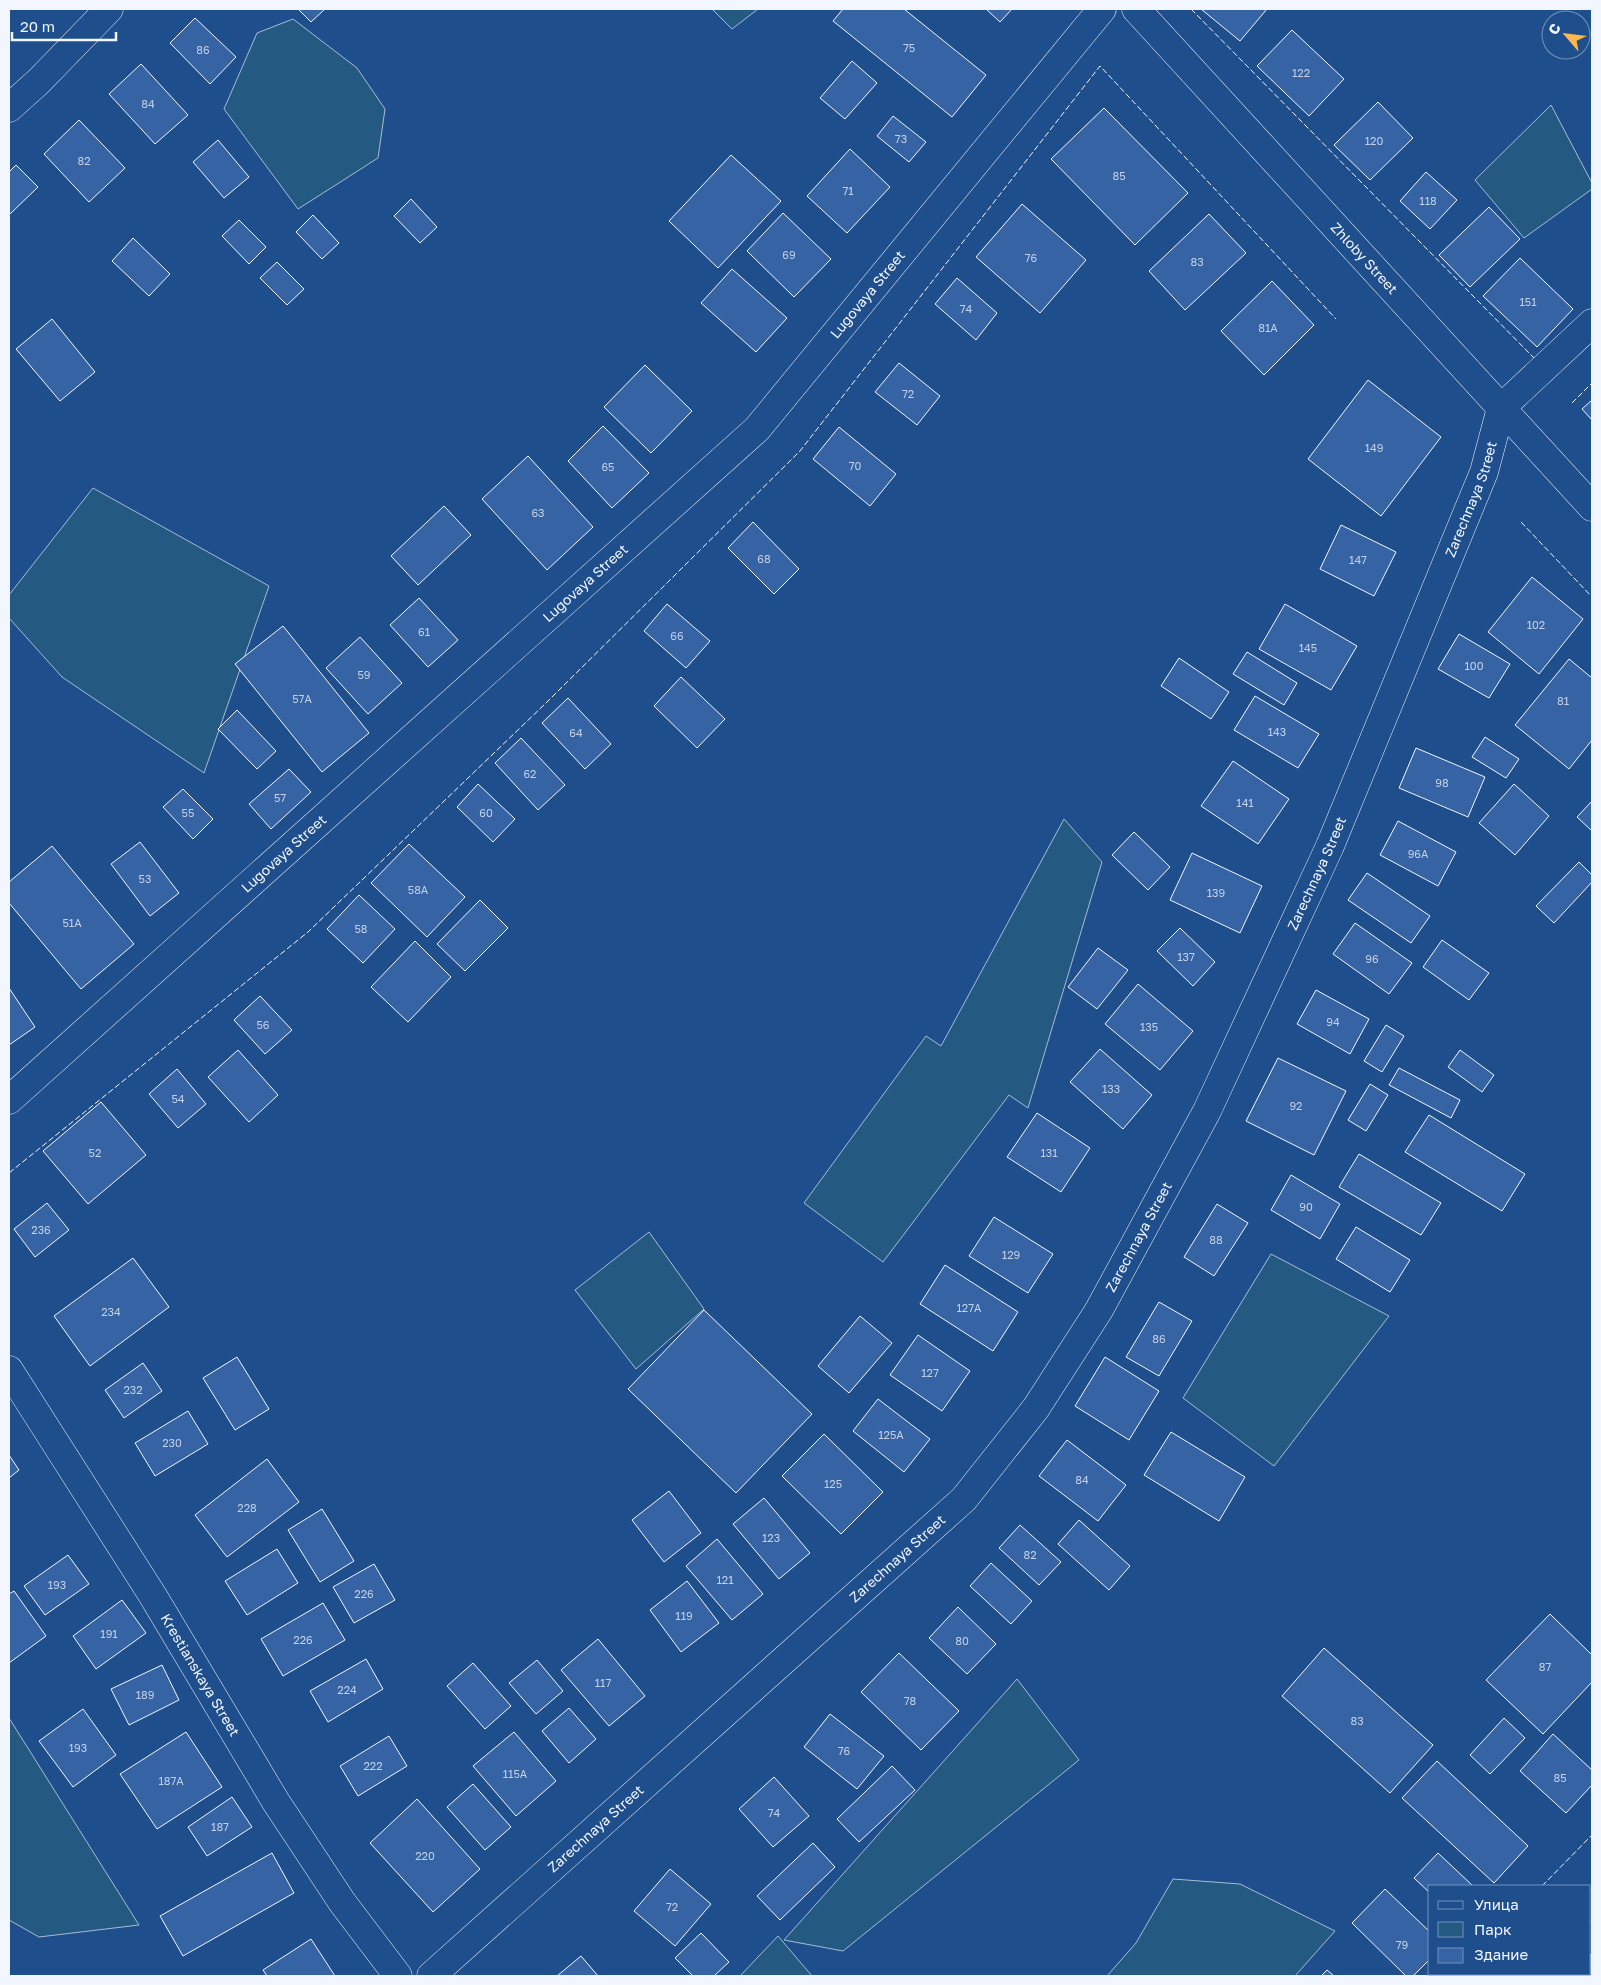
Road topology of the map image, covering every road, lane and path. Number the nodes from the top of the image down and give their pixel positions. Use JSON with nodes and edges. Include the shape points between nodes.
{"nodes":[{"id":1,"x":109,"y":9,"type":"edge"},
{"id":2,"x":1102,"y":9,"type":"edge"},
{"id":3,"x":1136,"y":9,"type":"edge"},
{"id":4,"x":9,"y":108,"type":"edge"},
{"id":5,"x":1592,"y":323,"type":"edge"},
{"id":6,"x":1501,"y":408,"type":"junction"},
{"id":7,"x":1592,"y":507,"type":"edge"},
{"id":8,"x":9,"y":1100,"type":"edge"},
{"id":9,"x":9,"y":1370,"type":"edge"},
{"id":10,"x":398,"y":1976,"type":"edge"},
{"id":11,"x":431,"y":1976,"type":"edge"}],
"edges":[{"from":1,"to":4,"type":"street"},
{"from":2,"to":8,"type":"street","name":"Lugovaya Street","via":[[757,429]]},
{"from":3,"to":6,"type":"street","name":"Zhloby Street"},
{"from":5,"to":6,"type":"street"},
{"from":6,"to":7,"type":"street","name":"Zhloby Street"},
{"from":6,"to":11,"type":"street","name":"Zarechnaya Street","via":[[1484,472],[1330,846],[1206,1112],[1099,1310],[1036,1408],[964,1499]]},
{"from":9,"to":10,"type":"street","name":"Krestianskaya Street","via":[[153,1596],[276,1802],[342,1902]]}]}
